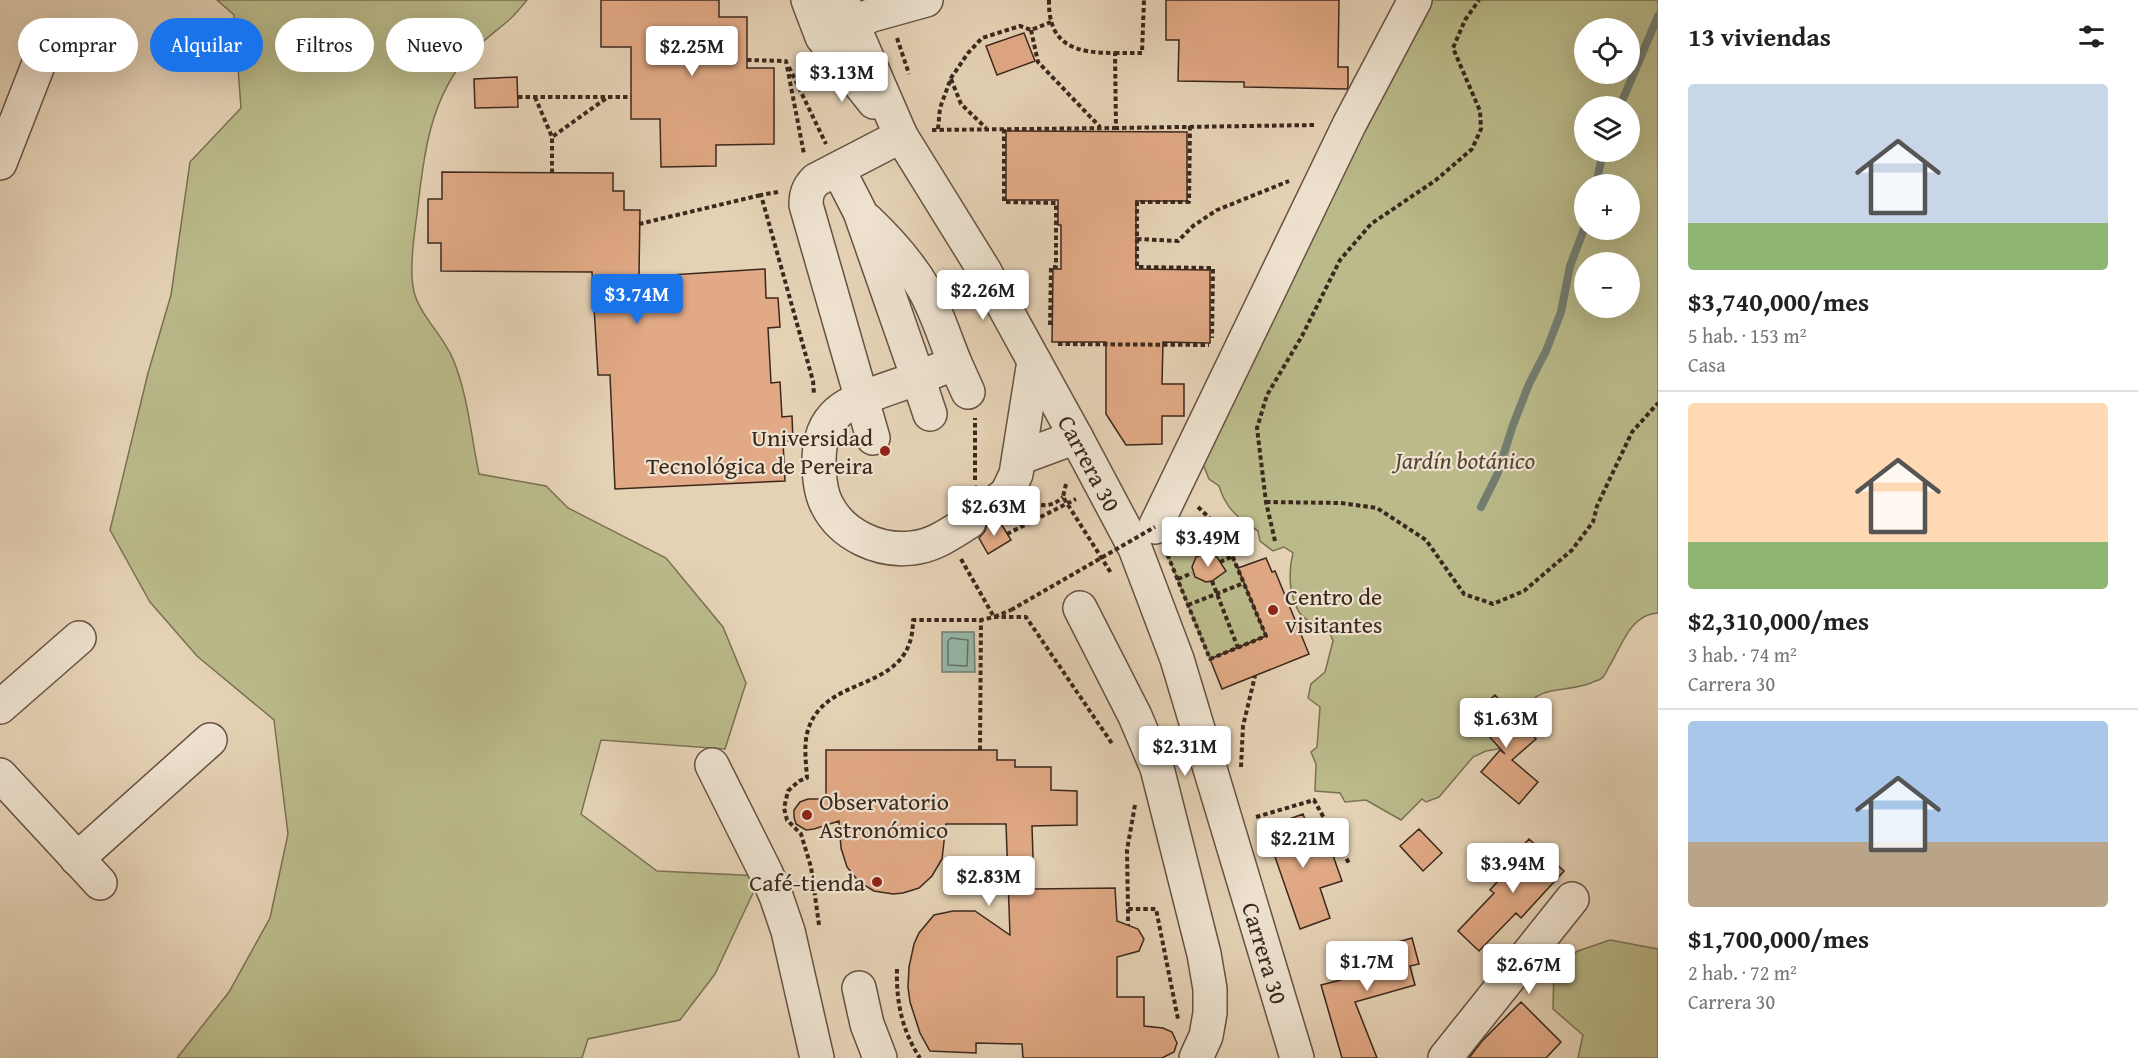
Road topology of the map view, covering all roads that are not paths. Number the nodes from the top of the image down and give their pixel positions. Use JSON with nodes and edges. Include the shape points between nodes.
{"nodes":[{"id":1,"x":808,"y":0,"type":"edge"},
{"id":2,"x":926,"y":0,"type":"edge"},
{"id":3,"x":1415,"y":0,"type":"edge"},
{"id":4,"x":847,"y":11,"type":"edge"},
{"id":5,"x":822,"y":37,"type":"junction"},
{"id":6,"x":35,"y":72,"type":"edge"},
{"id":7,"x":914,"y":129,"type":"junction"},
{"id":8,"x":0,"y":163,"type":"edge"},
{"id":9,"x":838,"y":169,"type":"junction"},
{"id":10,"x":860,"y":212,"type":"junction"},
{"id":11,"x":1045,"y":346,"type":"junction"},
{"id":12,"x":918,"y":378,"type":"junction"},
{"id":13,"x":861,"y":400,"type":"junction"},
{"id":14,"x":930,"y":414,"type":"dead end"},
{"id":15,"x":1076,"y":437,"type":"junction"},
{"id":16,"x":873,"y":438,"type":"dead end"},
{"id":17,"x":1019,"y":458,"type":"junction"},
{"id":18,"x":1155,"y":527,"type":"road end"},
{"id":19,"x":1080,"y":608,"type":"dead end"},
{"id":20,"x":79,"y":638,"type":"dead end"},
{"id":21,"x":0,"y":707,"type":"edge"},
{"id":22,"x":210,"y":740,"type":"dead end"},
{"id":23,"x":712,"y":765,"type":"dead end"},
{"id":24,"x":0,"y":775,"type":"edge"},
{"id":25,"x":77,"y":859,"type":"junction"},
{"id":26,"x":100,"y":883,"type":"dead end"},
{"id":27,"x":1572,"y":899,"type":"dead end"},
{"id":28,"x":859,"y":988,"type":"dead end"},
{"id":29,"x":817,"y":1058,"type":"edge"},
{"id":30,"x":880,"y":1058,"type":"edge"},
{"id":31,"x":1196,"y":1058,"type":"edge"},
{"id":32,"x":1297,"y":1058,"type":"edge"},
{"id":33,"x":1445,"y":1058,"type":"edge"}],
"edges":[{"from":1,"to":5,"type":"street","name":"Carrera 30"},
{"from":2,"to":4,"type":"street","via":[[888,11]]},
{"from":3,"to":18,"type":"street","via":[[1349,125]]},
{"from":4,"to":5,"type":"street"},
{"from":4,"to":7,"type":"street","name":"Carrera 30"},
{"from":5,"to":7,"type":"street","name":"Carrera 30"},
{"from":6,"to":8,"type":"street"},
{"from":7,"to":9,"type":"street"},
{"from":7,"to":11,"type":"street","name":"Carrera 30","via":[[984,270]]},
{"from":9,"to":10,"type":"street"},
{"from":9,"to":13,"type":"street","via":[[810,186],[806,205]]},
{"from":10,"to":12,"type":"street"},
{"from":10,"to":12,"type":"street","via":[[887,239],[925,290],[969,390]]},
{"from":11,"to":15,"type":"street","name":"Carrera 30"},
{"from":11,"to":17,"type":"street"},
{"from":12,"to":13,"type":"street"},
{"from":12,"to":14,"type":"street"},
{"from":13,"to":16,"type":"street"},
{"from":13,"to":17,"type":"street","via":[[840,410],[821,436],[821,489],[838,522],[869,543],[912,548],[941,540],[990,517],[1012,484]]},
{"from":15,"to":17,"type":"street"},
{"from":15,"to":32,"type":"street","name":"Carrera 30","via":[[1135,548],[1177,659]]},
{"from":19,"to":31,"type":"street","via":[[1135,716],[1160,779],[1210,989],[1206,1036]]},
{"from":20,"to":21,"type":"street"},
{"from":22,"to":25,"type":"street"},
{"from":23,"to":29,"type":"street","via":[[776,896],[788,931]]},
{"from":24,"to":25,"type":"street"},
{"from":25,"to":26,"type":"street"},
{"from":27,"to":33,"type":"street"},
{"from":28,"to":30,"type":"street"}]}
